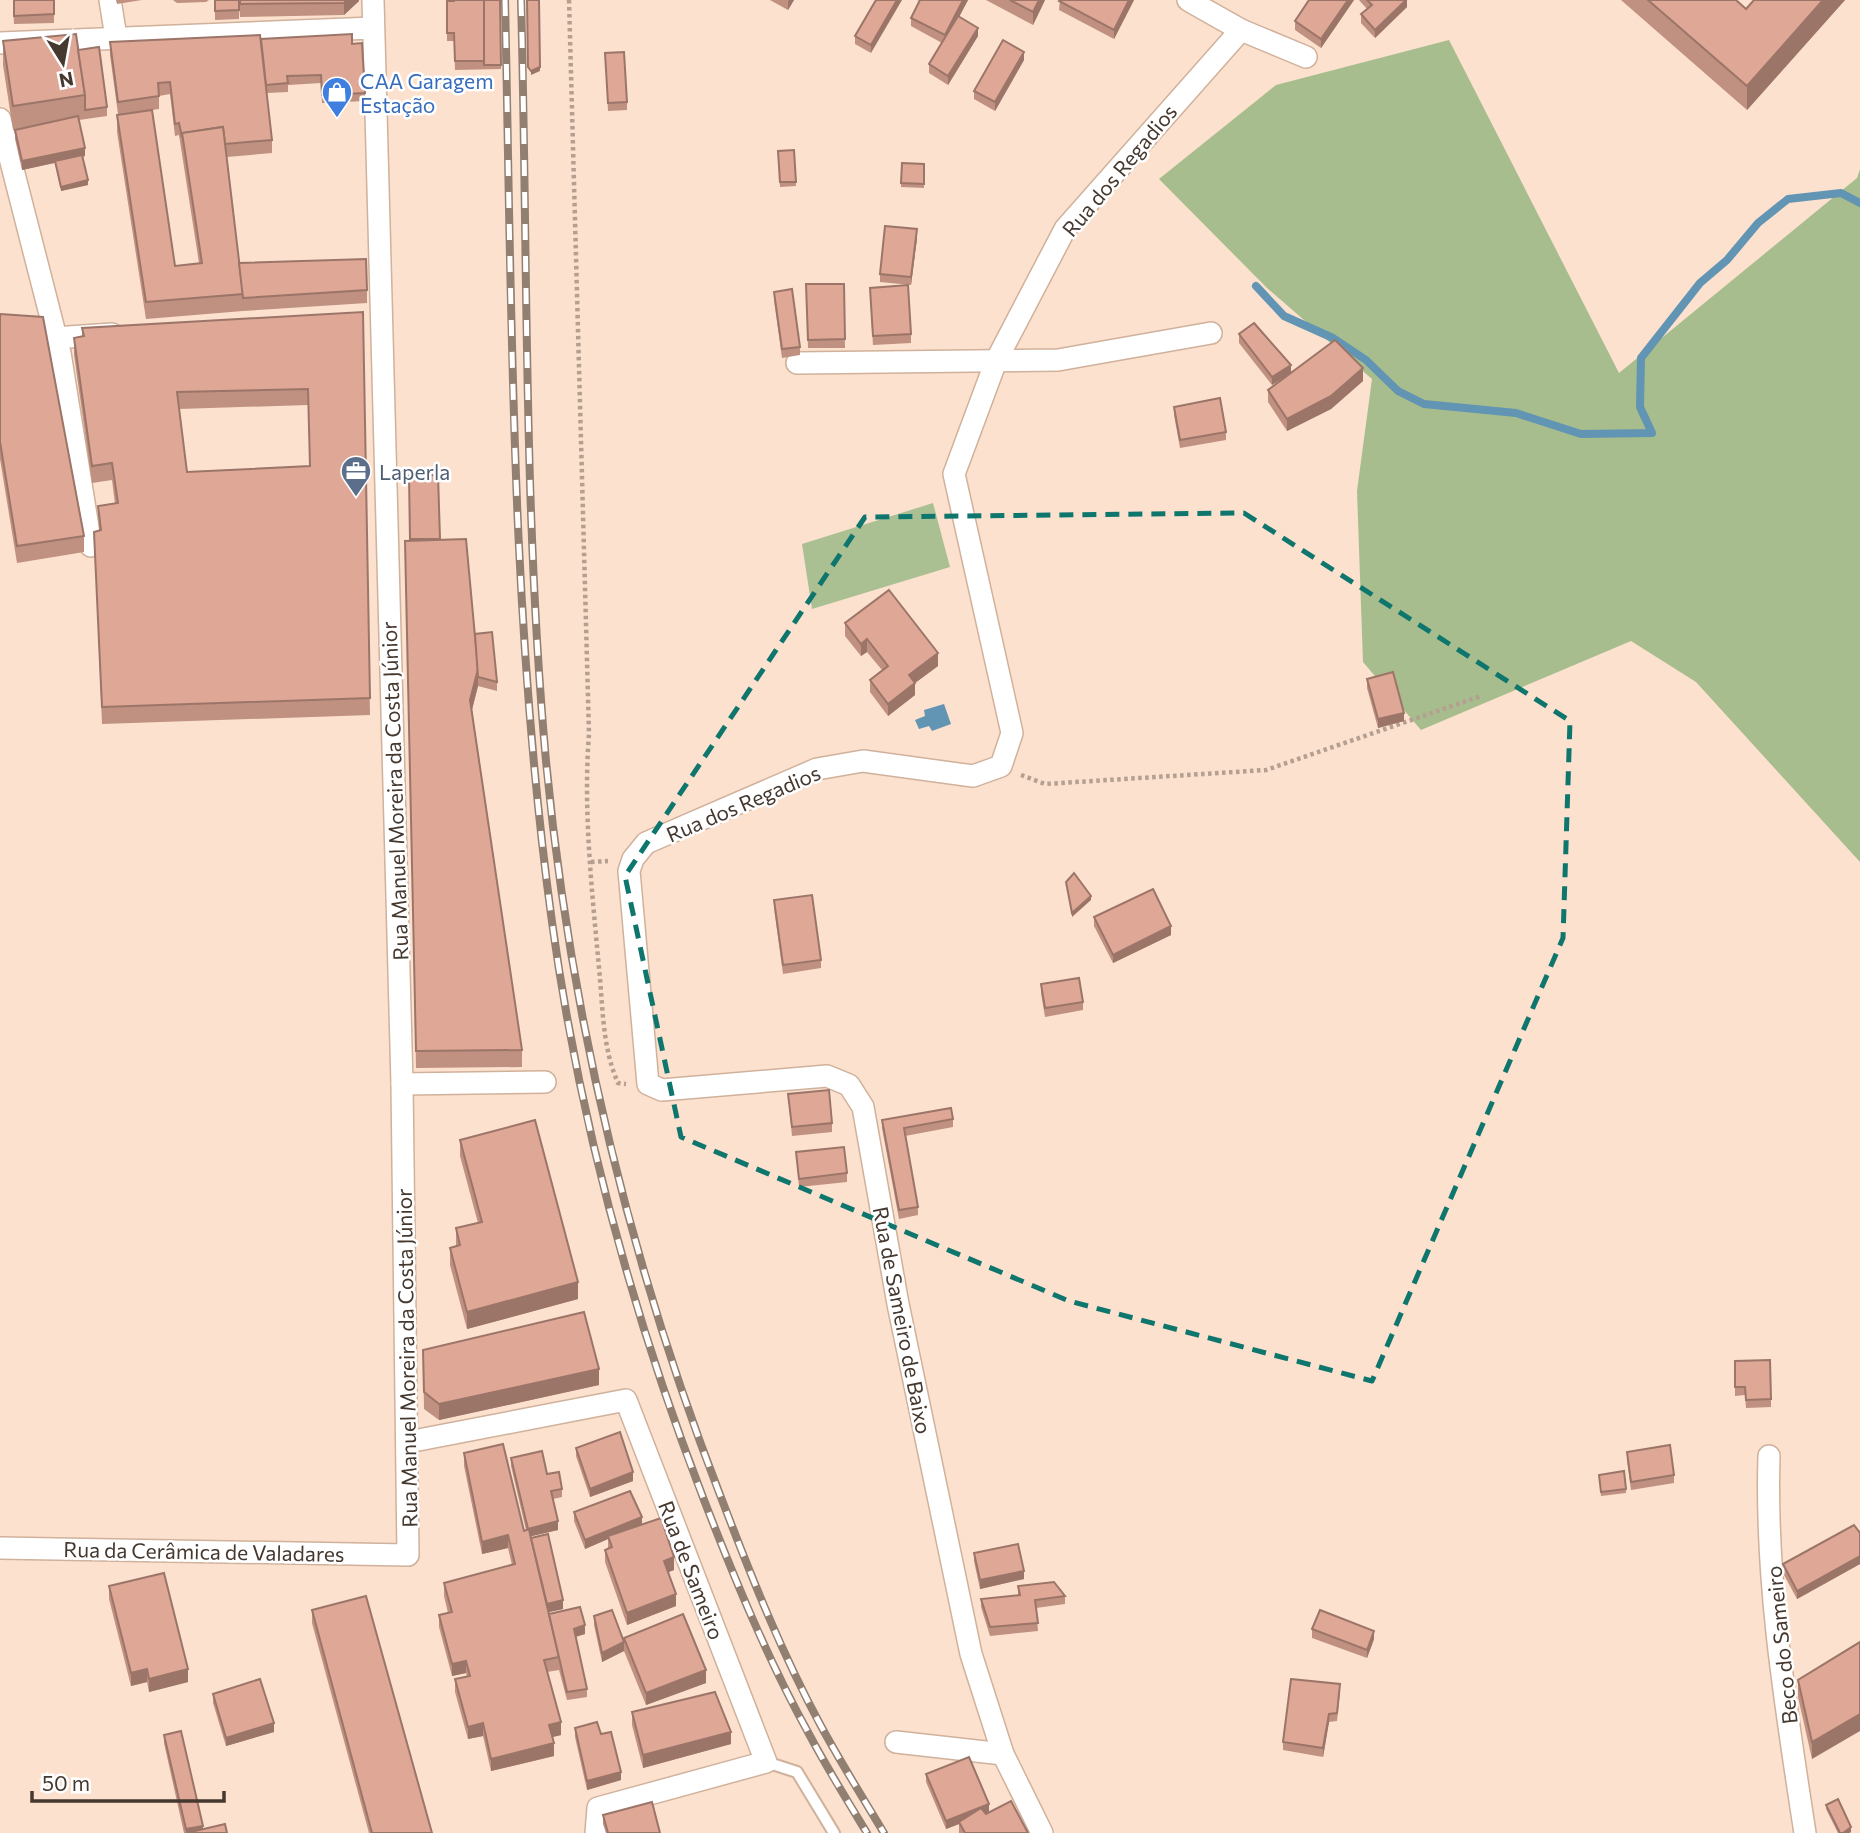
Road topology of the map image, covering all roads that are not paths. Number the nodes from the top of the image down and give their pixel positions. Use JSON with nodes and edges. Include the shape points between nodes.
{"nodes":[{"id":1,"x":110,"y":0,"type":"edge"},
{"id":2,"x":373,"y":0,"type":"edge"},
{"id":3,"x":1188,"y":0,"type":"edge"},
{"id":4,"x":373,"y":28,"type":"junction"},
{"id":5,"x":1241,"y":30,"type":"junction"},
{"id":6,"x":116,"y":37,"type":"junction"},
{"id":7,"x":0,"y":43,"type":"edge"},
{"id":8,"x":1306,"y":57,"type":"dead end"},
{"id":9,"x":0,"y":120,"type":"edge"},
{"id":10,"x":136,"y":332,"type":"edge"},
{"id":11,"x":1211,"y":333,"type":"dead end"},
{"id":12,"x":54,"y":338,"type":"junction"},
{"id":13,"x":996,"y":361,"type":"junction"},
{"id":14,"x":797,"y":363,"type":"edge"},
{"id":15,"x":91,"y":546,"type":"edge"},
{"id":16,"x":545,"y":1082,"type":"dead end"},
{"id":17,"x":402,"y":1084,"type":"junction"},
{"id":18,"x":648,"y":1084,"type":"joint"},
{"id":19,"x":408,"y":1442,"type":"junction"},
{"id":20,"x":1769,"y":1456,"type":"dead end"},
{"id":21,"x":0,"y":1548,"type":"edge"},
{"id":22,"x":408,"y":1555,"type":"joint"},
{"id":23,"x":896,"y":1742,"type":"dead end"},
{"id":24,"x":1003,"y":1754,"type":"junction"},
{"id":25,"x":766,"y":1762,"type":"junction"},
{"id":26,"x":596,"y":1833,"type":"edge"},
{"id":27,"x":834,"y":1833,"type":"edge"},
{"id":28,"x":1042,"y":1833,"type":"edge"},
{"id":29,"x":1805,"y":1833,"type":"edge"}],
"edges":[{"from":1,"to":6,"type":"street"},
{"from":2,"to":4,"type":"street","name":"Rua Manuel Moreira da Costa Júnior"},
{"from":3,"to":5,"type":"street"},
{"from":4,"to":6,"type":"street"},
{"from":4,"to":17,"type":"street","name":"Rua Manuel Moreira da Costa Júnior","via":[[374,314]]},
{"from":5,"to":8,"type":"street"},
{"from":5,"to":13,"type":"street","name":"Rua dos Regadios","via":[[1065,229]]},
{"from":6,"to":7,"type":"street"},
{"from":9,"to":12,"type":"street"},
{"from":10,"to":12,"type":"street"},
{"from":11,"to":13,"type":"street","via":[[1058,360]]},
{"from":12,"to":15,"type":"street"},
{"from":13,"to":14,"type":"street"},
{"from":13,"to":18,"type":"street","name":"Rua dos Regadios","via":[[954,474],[1012,733],[1001,766],[974,776],[863,761],[817,769],[646,843],[629,870]]},
{"from":16,"to":17,"type":"street"},
{"from":17,"to":19,"type":"street","name":"Rua Manuel Moreira da Costa Júnior"},
{"from":18,"to":24,"type":"street","name":"Rua de Sameiro de Baixo","via":[[662,1090],[827,1076],[849,1085],[863,1107],[898,1304],[971,1654]]},
{"from":19,"to":22,"type":"street","name":"Rua Manuel Moreira da Costa Júnior"},
{"from":19,"to":25,"type":"street","name":"Rua de Sameiro","via":[[626,1400]]},
{"from":20,"to":29,"type":"street","name":"Beco do Sameiro","via":[[1767,1517],[1778,1640]]},
{"from":21,"to":22,"type":"street","name":"Rua da Cerâmica de Valadares"},
{"from":23,"to":24,"type":"street"},
{"from":24,"to":28,"type":"street","name":"Rua de Sameiro de Baixo"},
{"from":25,"to":26,"type":"street","via":[[598,1808]]},
{"from":25,"to":27,"type":"lane","via":[[797,1772]]}]}
